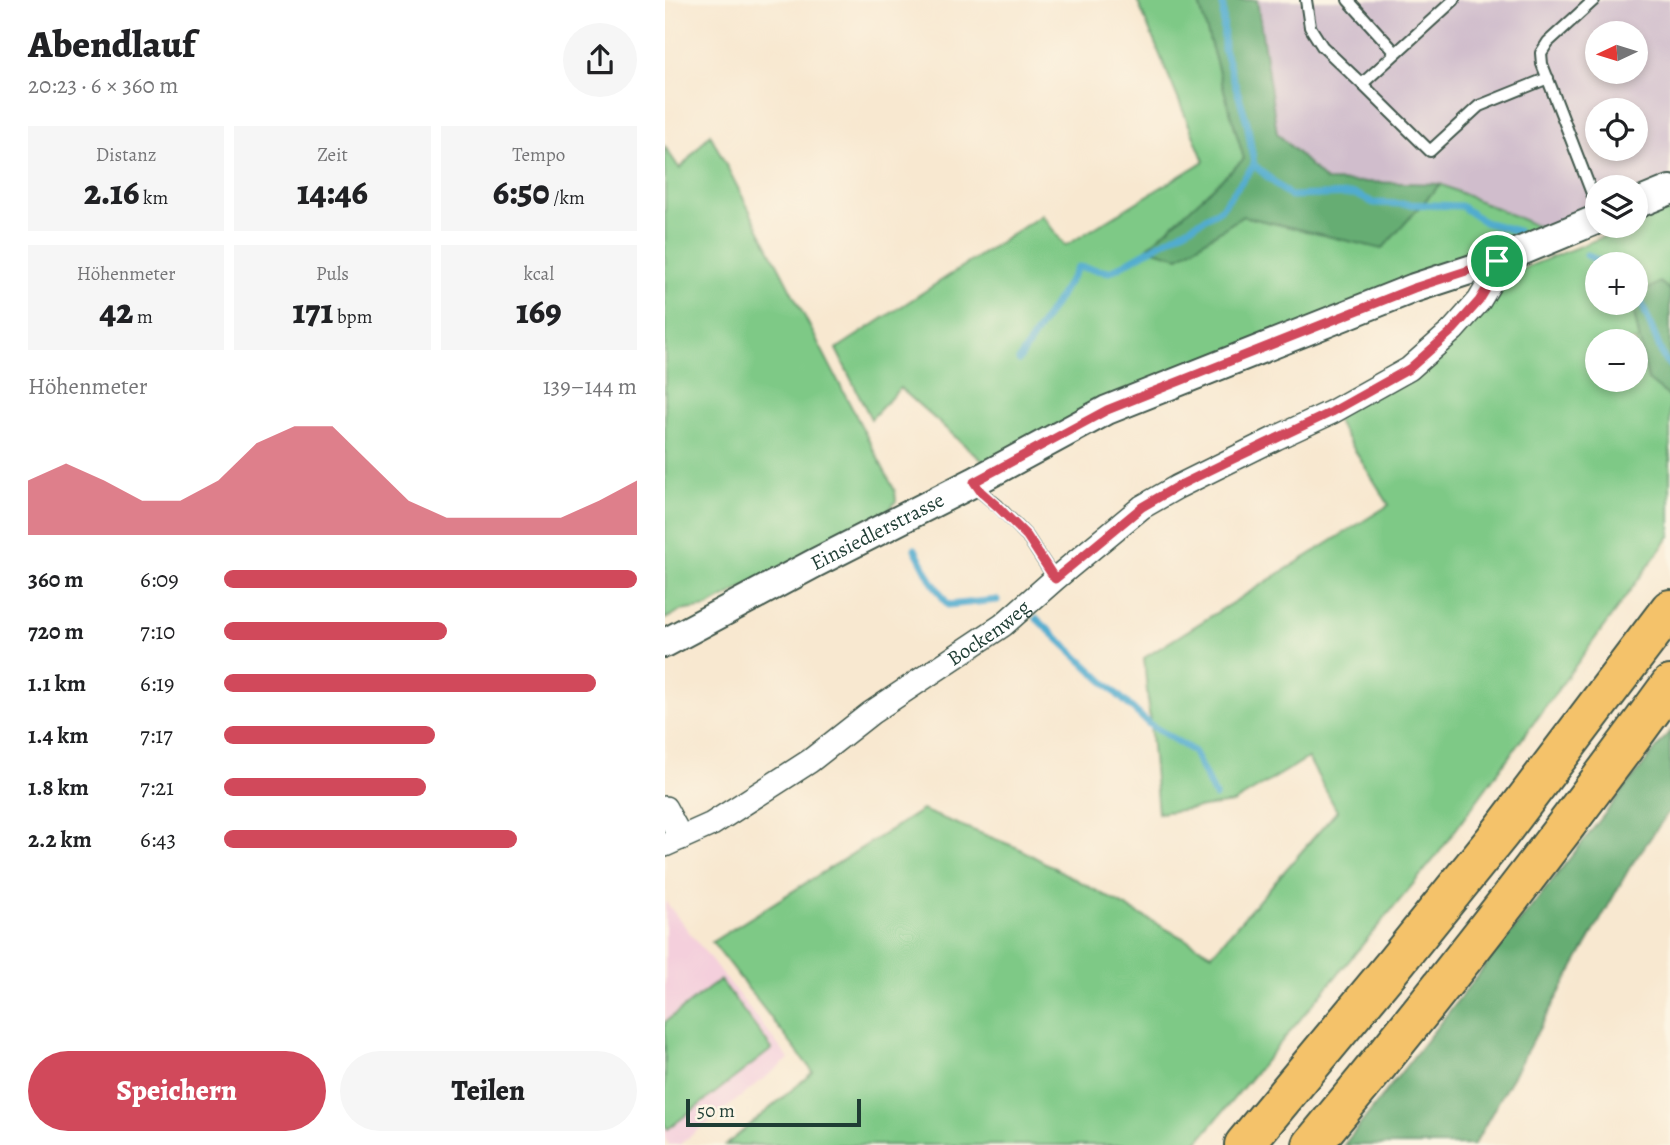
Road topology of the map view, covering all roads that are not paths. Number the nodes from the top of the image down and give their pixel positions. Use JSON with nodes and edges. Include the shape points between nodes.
{"nodes":[{"id":1,"x":1306,"y":0,"type":"edge"},
{"id":2,"x":1348,"y":0,"type":"edge"},
{"id":3,"x":1454,"y":0,"type":"edge"},
{"id":4,"x":1594,"y":0,"type":"edge"},
{"id":5,"x":1397,"y":52,"type":"junction"},
{"id":6,"x":1548,"y":78,"type":"junction"},
{"id":7,"x":1362,"y":84,"type":"junction"},
{"id":8,"x":1585,"y":175,"type":"edge"},
{"id":9,"x":1670,"y":190,"type":"edge"},
{"id":10,"x":1648,"y":199,"type":"edge"},
{"id":11,"x":1585,"y":224,"type":"edge"},
{"id":12,"x":1497,"y":261,"type":"junction"},
{"id":13,"x":974,"y":482,"type":"junction"},
{"id":14,"x":1055,"y":579,"type":"junction"},
{"id":15,"x":1670,"y":609,"type":"edge"},
{"id":16,"x":665,"y":643,"type":"edge"},
{"id":17,"x":1670,"y":685,"type":"edge"},
{"id":18,"x":665,"y":808,"type":"edge"},
{"id":19,"x":673,"y":842,"type":"edge"},
{"id":20,"x":1244,"y":1145,"type":"edge"},
{"id":21,"x":1312,"y":1145,"type":"edge"}],
"edges":[{"from":1,"to":7,"type":"lane","via":[[1310,27],[1322,46]]},
{"from":2,"to":5,"type":"lane"},
{"from":3,"to":5,"type":"lane"},
{"from":4,"to":6,"type":"lane","via":[[1541,52]]},
{"from":5,"to":7,"type":"lane"},
{"from":6,"to":7,"type":"lane","via":[[1479,106],[1430,151]]},
{"from":6,"to":8,"type":"lane"},
{"from":9,"to":10,"type":"street"},
{"from":11,"to":12,"type":"street","name":"Einsiedlerstrasse"},
{"from":12,"to":13,"type":"street","name":"Einsiedlerstrasse","via":[[1414,288],[1107,410]]},
{"from":12,"to":14,"type":"street","name":"Bockenweg","via":[[1479,301],[1409,369],[1142,507]]},
{"from":13,"to":14,"type":"lane","via":[[1027,536]]},
{"from":13,"to":16,"type":"street","name":"Einsiedlerstrasse"},
{"from":14,"to":19,"type":"street","name":"Bockenweg","via":[[1003,625],[871,713],[810,761],[712,824]]},
{"from":15,"to":20,"type":"highway","via":[[1501,832]]},
{"from":17,"to":21,"type":"highway","via":[[1519,888]]},
{"from":18,"to":19,"type":"street"}]}
